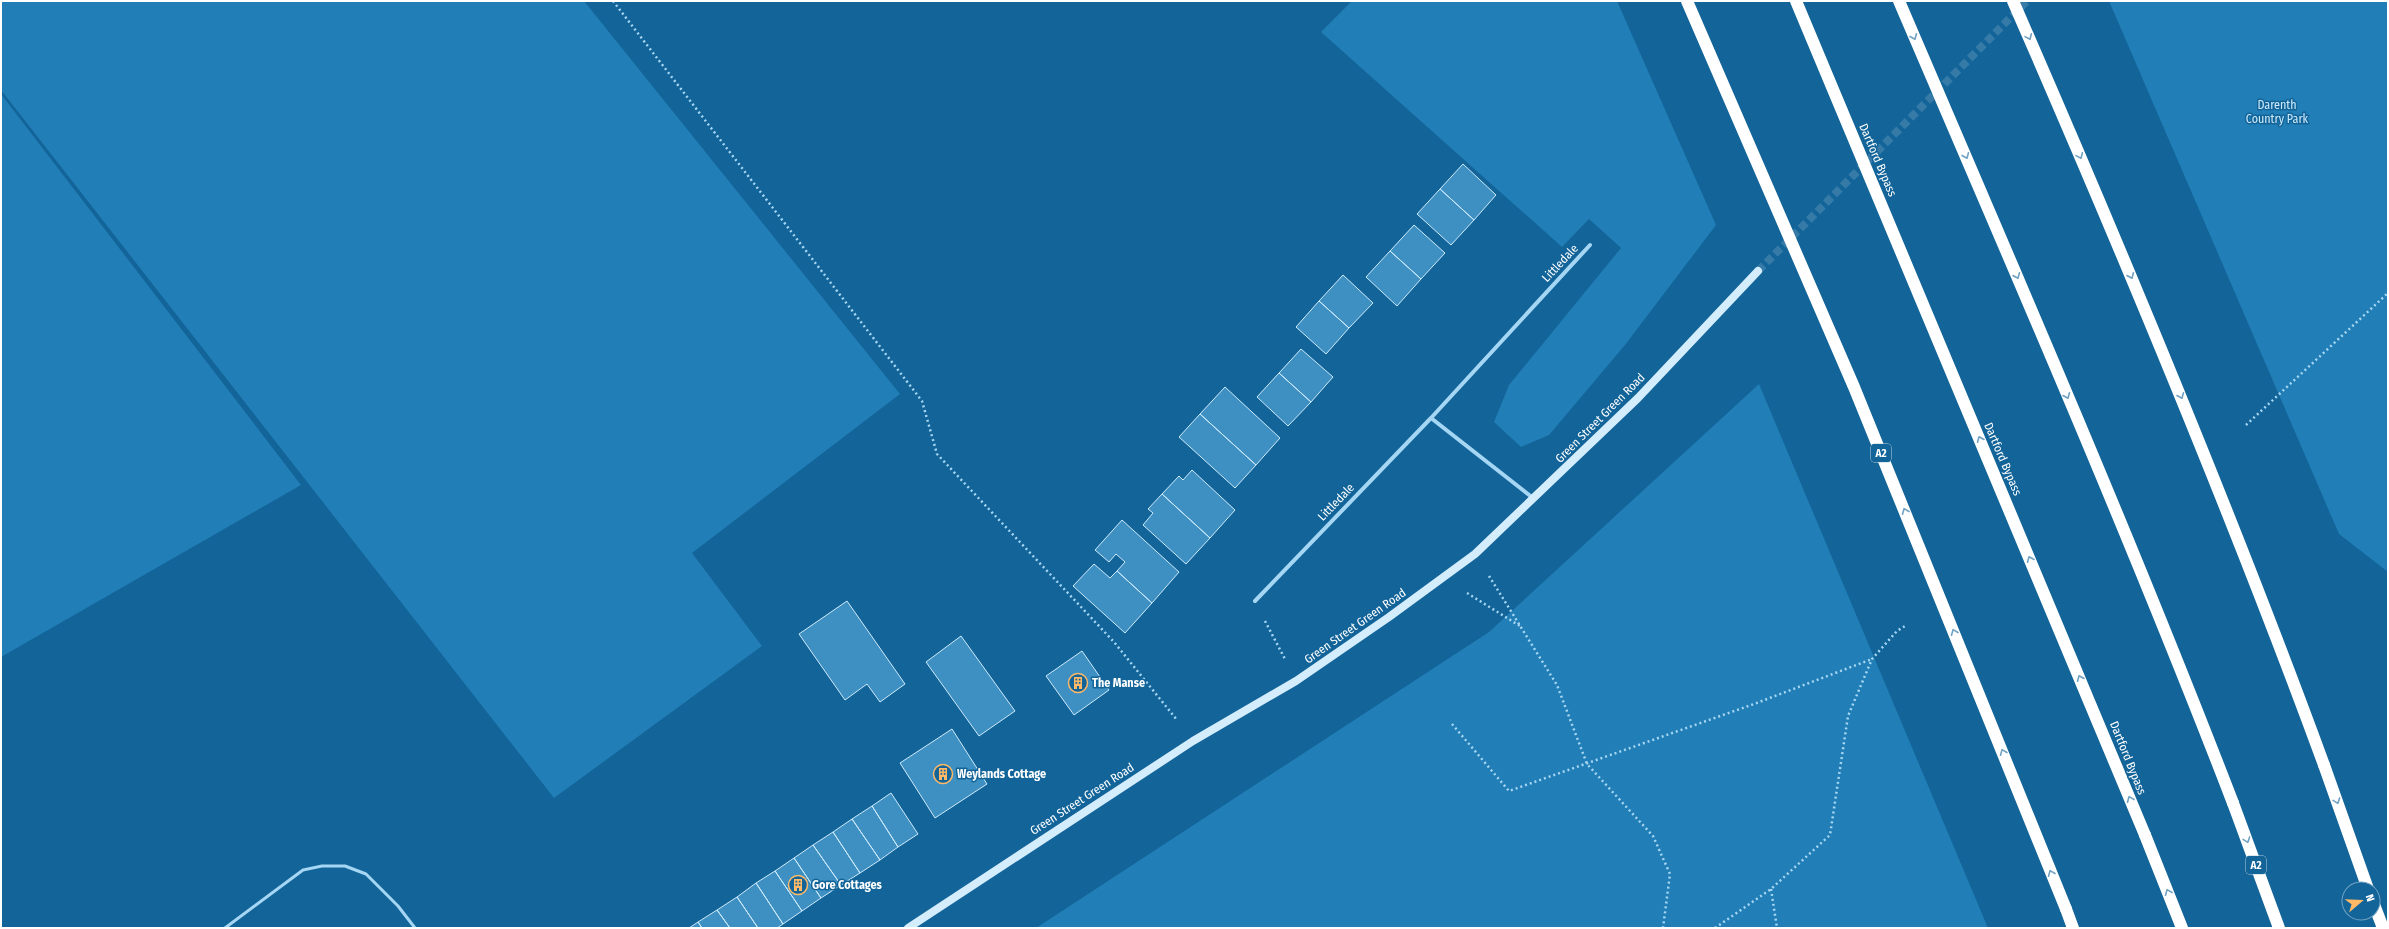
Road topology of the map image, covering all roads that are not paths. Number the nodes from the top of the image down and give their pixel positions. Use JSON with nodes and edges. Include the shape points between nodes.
{"nodes":[{"id":1,"x":1687,"y":1,"type":"edge"},
{"id":2,"x":1796,"y":1,"type":"edge"},
{"id":3,"x":1899,"y":1,"type":"edge"},
{"id":4,"x":2013,"y":1,"type":"edge"},
{"id":5,"x":1590,"y":245,"type":"dead end"},
{"id":6,"x":1758,"y":272,"type":"tunnel mouth"},
{"id":7,"x":1431,"y":418,"type":"junction"},
{"id":8,"x":1534,"y":499,"type":"junction"},
{"id":9,"x":1255,"y":601,"type":"road end"},
{"id":10,"x":2365,"y":881,"type":"edge"},
{"id":11,"x":225,"y":928,"type":"edge"},
{"id":12,"x":415,"y":928,"type":"edge"},
{"id":13,"x":908,"y":928,"type":"edge"},
{"id":14,"x":2073,"y":928,"type":"edge"},
{"id":15,"x":2182,"y":928,"type":"edge"},
{"id":16,"x":2279,"y":928,"type":"edge"}],
"edges":[{"from":14,"to":1,"type":"highway","number":"A2","one_way":true,"bridge":true,"via":[[1854,387]]},
{"from":15,"to":2,"type":"highway","name":"Dartford Bypass","one_way":true,"bridge":true},
{"from":3,"to":16,"type":"highway","number":"A2","one_way":true,"bridge":true,"via":[[2174,651]]},
{"from":4,"to":10,"type":"highway","one_way":true,"bridge":true,"via":[[2190,418],[2274,628]]},
{"from":5,"to":7,"type":"street","name":"Littledale"},
{"from":6,"to":8,"type":"main road","name":"Green Street Green Road","via":[[1638,398]]},
{"from":7,"to":8,"type":"street"},
{"from":7,"to":9,"type":"street","name":"Littledale"},
{"from":8,"to":13,"type":"main road","name":"Green Street Green Road","via":[[1475,554],[1296,681],[1193,741]]},
{"from":11,"to":12,"type":"lane","via":[[303,870],[322,866],[346,866],[366,874],[398,906]]}]}
